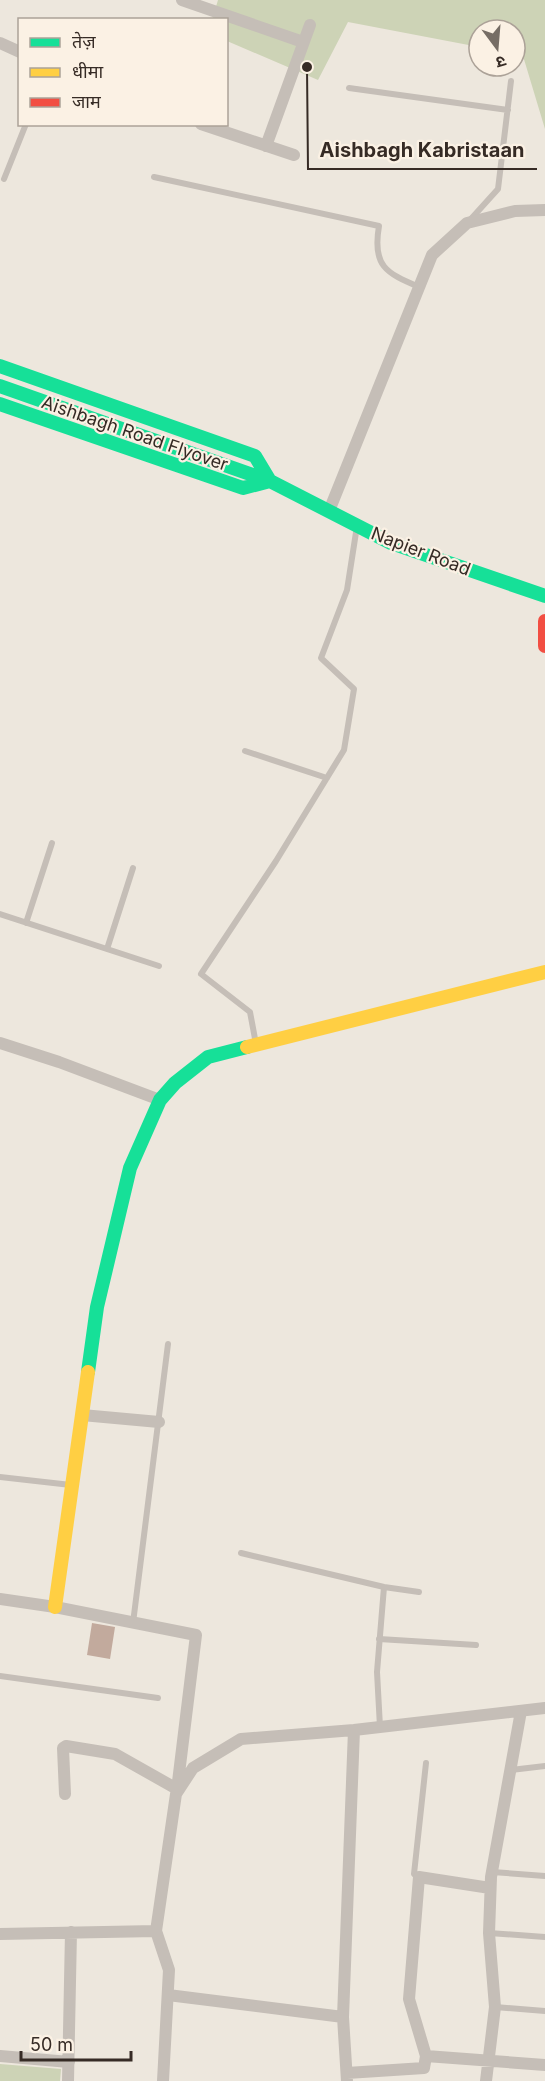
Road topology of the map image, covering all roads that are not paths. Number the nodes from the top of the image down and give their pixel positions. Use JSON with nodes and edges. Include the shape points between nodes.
{"nodes":[{"id":1,"x":182,"y":0,"type":"edge"},
{"id":2,"x":310,"y":25,"type":"dead end"},
{"id":3,"x":303,"y":42,"type":"junction"},
{"id":4,"x":0,"y":43,"type":"edge"},
{"id":5,"x":18,"y":51,"type":"edge"},
{"id":6,"x":511,"y":81,"type":"dead end"},
{"id":7,"x":349,"y":88,"type":"dead end"},
{"id":8,"x":508,"y":110,"type":"junction"},
{"id":9,"x":25,"y":126,"type":"edge"},
{"id":10,"x":207,"y":126,"type":"edge"},
{"id":11,"x":266,"y":146,"type":"junction"},
{"id":12,"x":294,"y":155,"type":"dead end"},
{"id":13,"x":154,"y":177,"type":"dead end"},
{"id":14,"x":4,"y":179,"type":"dead end"},
{"id":15,"x":545,"y":210,"type":"edge"},
{"id":16,"x":467,"y":223,"type":"junction"},
{"id":17,"x":418,"y":287,"type":"junction"},
{"id":18,"x":0,"y":366,"type":"edge"},
{"id":19,"x":0,"y":386,"type":"edge"},
{"id":20,"x":0,"y":404,"type":"edge"},
{"id":21,"x":270,"y":481,"type":"junction"},
{"id":22,"x":329,"y":511,"type":"junction"},
{"id":23,"x":357,"y":526,"type":"junction"},
{"id":24,"x":545,"y":596,"type":"edge"},
{"id":25,"x":545,"y":621,"type":"edge"},
{"id":26,"x":545,"y":646,"type":"edge"},
{"id":27,"x":245,"y":751,"type":"dead end"},
{"id":28,"x":327,"y":778,"type":"junction"},
{"id":29,"x":52,"y":843,"type":"dead end"},
{"id":30,"x":133,"y":868,"type":"dead end"},
{"id":31,"x":0,"y":914,"type":"edge"},
{"id":32,"x":26,"y":923,"type":"junction"},
{"id":33,"x":107,"y":949,"type":"junction"},
{"id":34,"x":159,"y":966,"type":"dead end"},
{"id":35,"x":545,"y":972,"type":"edge"},
{"id":36,"x":0,"y":1043,"type":"edge"},
{"id":37,"x":256,"y":1044,"type":"junction"},
{"id":38,"x":160,"y":1100,"type":"junction"},
{"id":39,"x":168,"y":1344,"type":"dead end"},
{"id":40,"x":82,"y":1415,"type":"junction"},
{"id":41,"x":159,"y":1422,"type":"junction"},
{"id":42,"x":0,"y":1477,"type":"edge"},
{"id":43,"x":72,"y":1485,"type":"junction"},
{"id":44,"x":241,"y":1553,"type":"dead end"},
{"id":45,"x":384,"y":1587,"type":"junction"},
{"id":46,"x":419,"y":1592,"type":"dead end"},
{"id":47,"x":0,"y":1599,"type":"edge"},
{"id":48,"x":55,"y":1606,"type":"junction"},
{"id":49,"x":133,"y":1624,"type":"junction"},
{"id":50,"x":379,"y":1639,"type":"junction"},
{"id":51,"x":476,"y":1646,"type":"dead end"},
{"id":52,"x":0,"y":1676,"type":"edge"},
{"id":53,"x":158,"y":1698,"type":"dead end"},
{"id":54,"x":545,"y":1708,"type":"edge"},
{"id":55,"x":521,"y":1711,"type":"junction"},
{"id":56,"x":380,"y":1727,"type":"junction"},
{"id":57,"x":354,"y":1730,"type":"junction"},
{"id":58,"x":426,"y":1763,"type":"dead end"},
{"id":59,"x":545,"y":1766,"type":"edge"},
{"id":60,"x":510,"y":1770,"type":"junction"},
{"id":61,"x":177,"y":1792,"type":"junction"},
{"id":62,"x":65,"y":1794,"type":"dead end"},
{"id":63,"x":492,"y":1872,"type":"junction"},
{"id":64,"x":545,"y":1876,"type":"edge"},
{"id":65,"x":419,"y":1877,"type":"junction"},
{"id":66,"x":490,"y":1888,"type":"junction"},
{"id":67,"x":156,"y":1931,"type":"junction"},
{"id":68,"x":71,"y":1932,"type":"junction"},
{"id":69,"x":489,"y":1933,"type":"junction"},
{"id":70,"x":0,"y":1934,"type":"edge"},
{"id":71,"x":545,"y":1937,"type":"edge"},
{"id":72,"x":168,"y":1995,"type":"junction"},
{"id":73,"x":495,"y":2007,"type":"junction"},
{"id":74,"x":545,"y":2011,"type":"edge"},
{"id":75,"x":343,"y":2017,"type":"junction"},
{"id":76,"x":0,"y":2056,"type":"edge"},
{"id":77,"x":426,"y":2056,"type":"junction"},
{"id":78,"x":488,"y":2061,"type":"junction"},
{"id":79,"x":69,"y":2062,"type":"junction"},
{"id":80,"x":545,"y":2065,"type":"edge"},
{"id":81,"x":347,"y":2077,"type":"edge"},
{"id":82,"x":68,"y":2081,"type":"edge"},
{"id":83,"x":163,"y":2081,"type":"edge"},
{"id":84,"x":486,"y":2081,"type":"edge"}],
"edges":[{"from":1,"to":3,"type":"street"},
{"from":2,"to":3,"type":"street"},
{"from":3,"to":11,"type":"street"},
{"from":4,"to":5,"type":"street"},
{"from":6,"to":8,"type":"lane"},
{"from":7,"to":8,"type":"lane"},
{"from":8,"to":16,"type":"lane","via":[[498,189]]},
{"from":9,"to":14,"type":"lane"},
{"from":10,"to":11,"type":"street"},
{"from":11,"to":12,"type":"street"},
{"from":13,"to":17,"type":"lane","via":[[379,226],[379,260],[391,275]]},
{"from":15,"to":16,"type":"street","via":[[515,211]]},
{"from":16,"to":17,"type":"street","via":[[432,255]]},
{"from":17,"to":22,"type":"street"},
{"from":18,"to":21,"type":"street","via":[[255,456]]},
{"from":19,"to":21,"type":"street","name":"Aishbagh Road Flyover"},
{"from":20,"to":21,"type":"street","via":[[243,488]]},
{"from":21,"to":22,"type":"street","name":"Napier Road"},
{"from":22,"to":23,"type":"street","name":"Napier Road"},
{"from":23,"to":24,"type":"street","name":"Napier Road","via":[[391,543]]},
{"from":23,"to":28,"type":"lane","via":[[347,590],[321,658],[354,690],[344,750]]},
{"from":25,"to":26,"type":"street"},
{"from":27,"to":28,"type":"lane"},
{"from":28,"to":37,"type":"lane","via":[[201,974],[250,1012]]},
{"from":29,"to":32,"type":"lane"},
{"from":30,"to":33,"type":"lane"},
{"from":31,"to":32,"type":"lane"},
{"from":32,"to":33,"type":"lane"},
{"from":33,"to":34,"type":"lane"},
{"from":35,"to":37,"type":"street"},
{"from":36,"to":38,"type":"street"},
{"from":37,"to":38,"type":"street","via":[[208,1057]]},
{"from":38,"to":40,"type":"street","via":[[130,1168],[97,1307]]},
{"from":39,"to":41,"type":"lane"},
{"from":40,"to":41,"type":"street"},
{"from":40,"to":43,"type":"street"},
{"from":41,"to":49,"type":"lane"},
{"from":42,"to":43,"type":"lane"},
{"from":43,"to":48,"type":"street"},
{"from":44,"to":45,"type":"lane"},
{"from":45,"to":46,"type":"lane"},
{"from":45,"to":50,"type":"lane"},
{"from":47,"to":48,"type":"street"},
{"from":48,"to":49,"type":"street"},
{"from":49,"to":61,"type":"street","via":[[196,1635]]},
{"from":50,"to":51,"type":"lane"},
{"from":50,"to":56,"type":"lane"},
{"from":52,"to":53,"type":"lane"},
{"from":54,"to":55,"type":"street"},
{"from":55,"to":56,"type":"street"},
{"from":55,"to":60,"type":"street"},
{"from":56,"to":57,"type":"street"},
{"from":57,"to":61,"type":"street","via":[[242,1739],[193,1768]]},
{"from":57,"to":75,"type":"street"},
{"from":58,"to":65,"type":"lane","via":[[414,1874]]},
{"from":59,"to":60,"type":"lane"},
{"from":60,"to":63,"type":"street"},
{"from":61,"to":62,"type":"street","via":[[115,1754],[66,1746]]},
{"from":61,"to":67,"type":"street"},
{"from":63,"to":64,"type":"lane"},
{"from":63,"to":66,"type":"street"},
{"from":65,"to":66,"type":"street"},
{"from":65,"to":77,"type":"street","via":[[409,1999]]},
{"from":66,"to":69,"type":"street"},
{"from":67,"to":68,"type":"street"},
{"from":67,"to":72,"type":"street","via":[[169,1970]]},
{"from":68,"to":70,"type":"street"},
{"from":68,"to":79,"type":"street"},
{"from":69,"to":71,"type":"lane"},
{"from":69,"to":73,"type":"street"},
{"from":72,"to":75,"type":"street"},
{"from":72,"to":83,"type":"street"},
{"from":73,"to":74,"type":"lane"},
{"from":73,"to":78,"type":"street"},
{"from":75,"to":81,"type":"street"},
{"from":76,"to":79,"type":"street"},
{"from":77,"to":78,"type":"street"},
{"from":77,"to":81,"type":"street","via":[[424,2068]]},
{"from":78,"to":80,"type":"street"},
{"from":78,"to":84,"type":"street"},
{"from":79,"to":82,"type":"street"}]}
